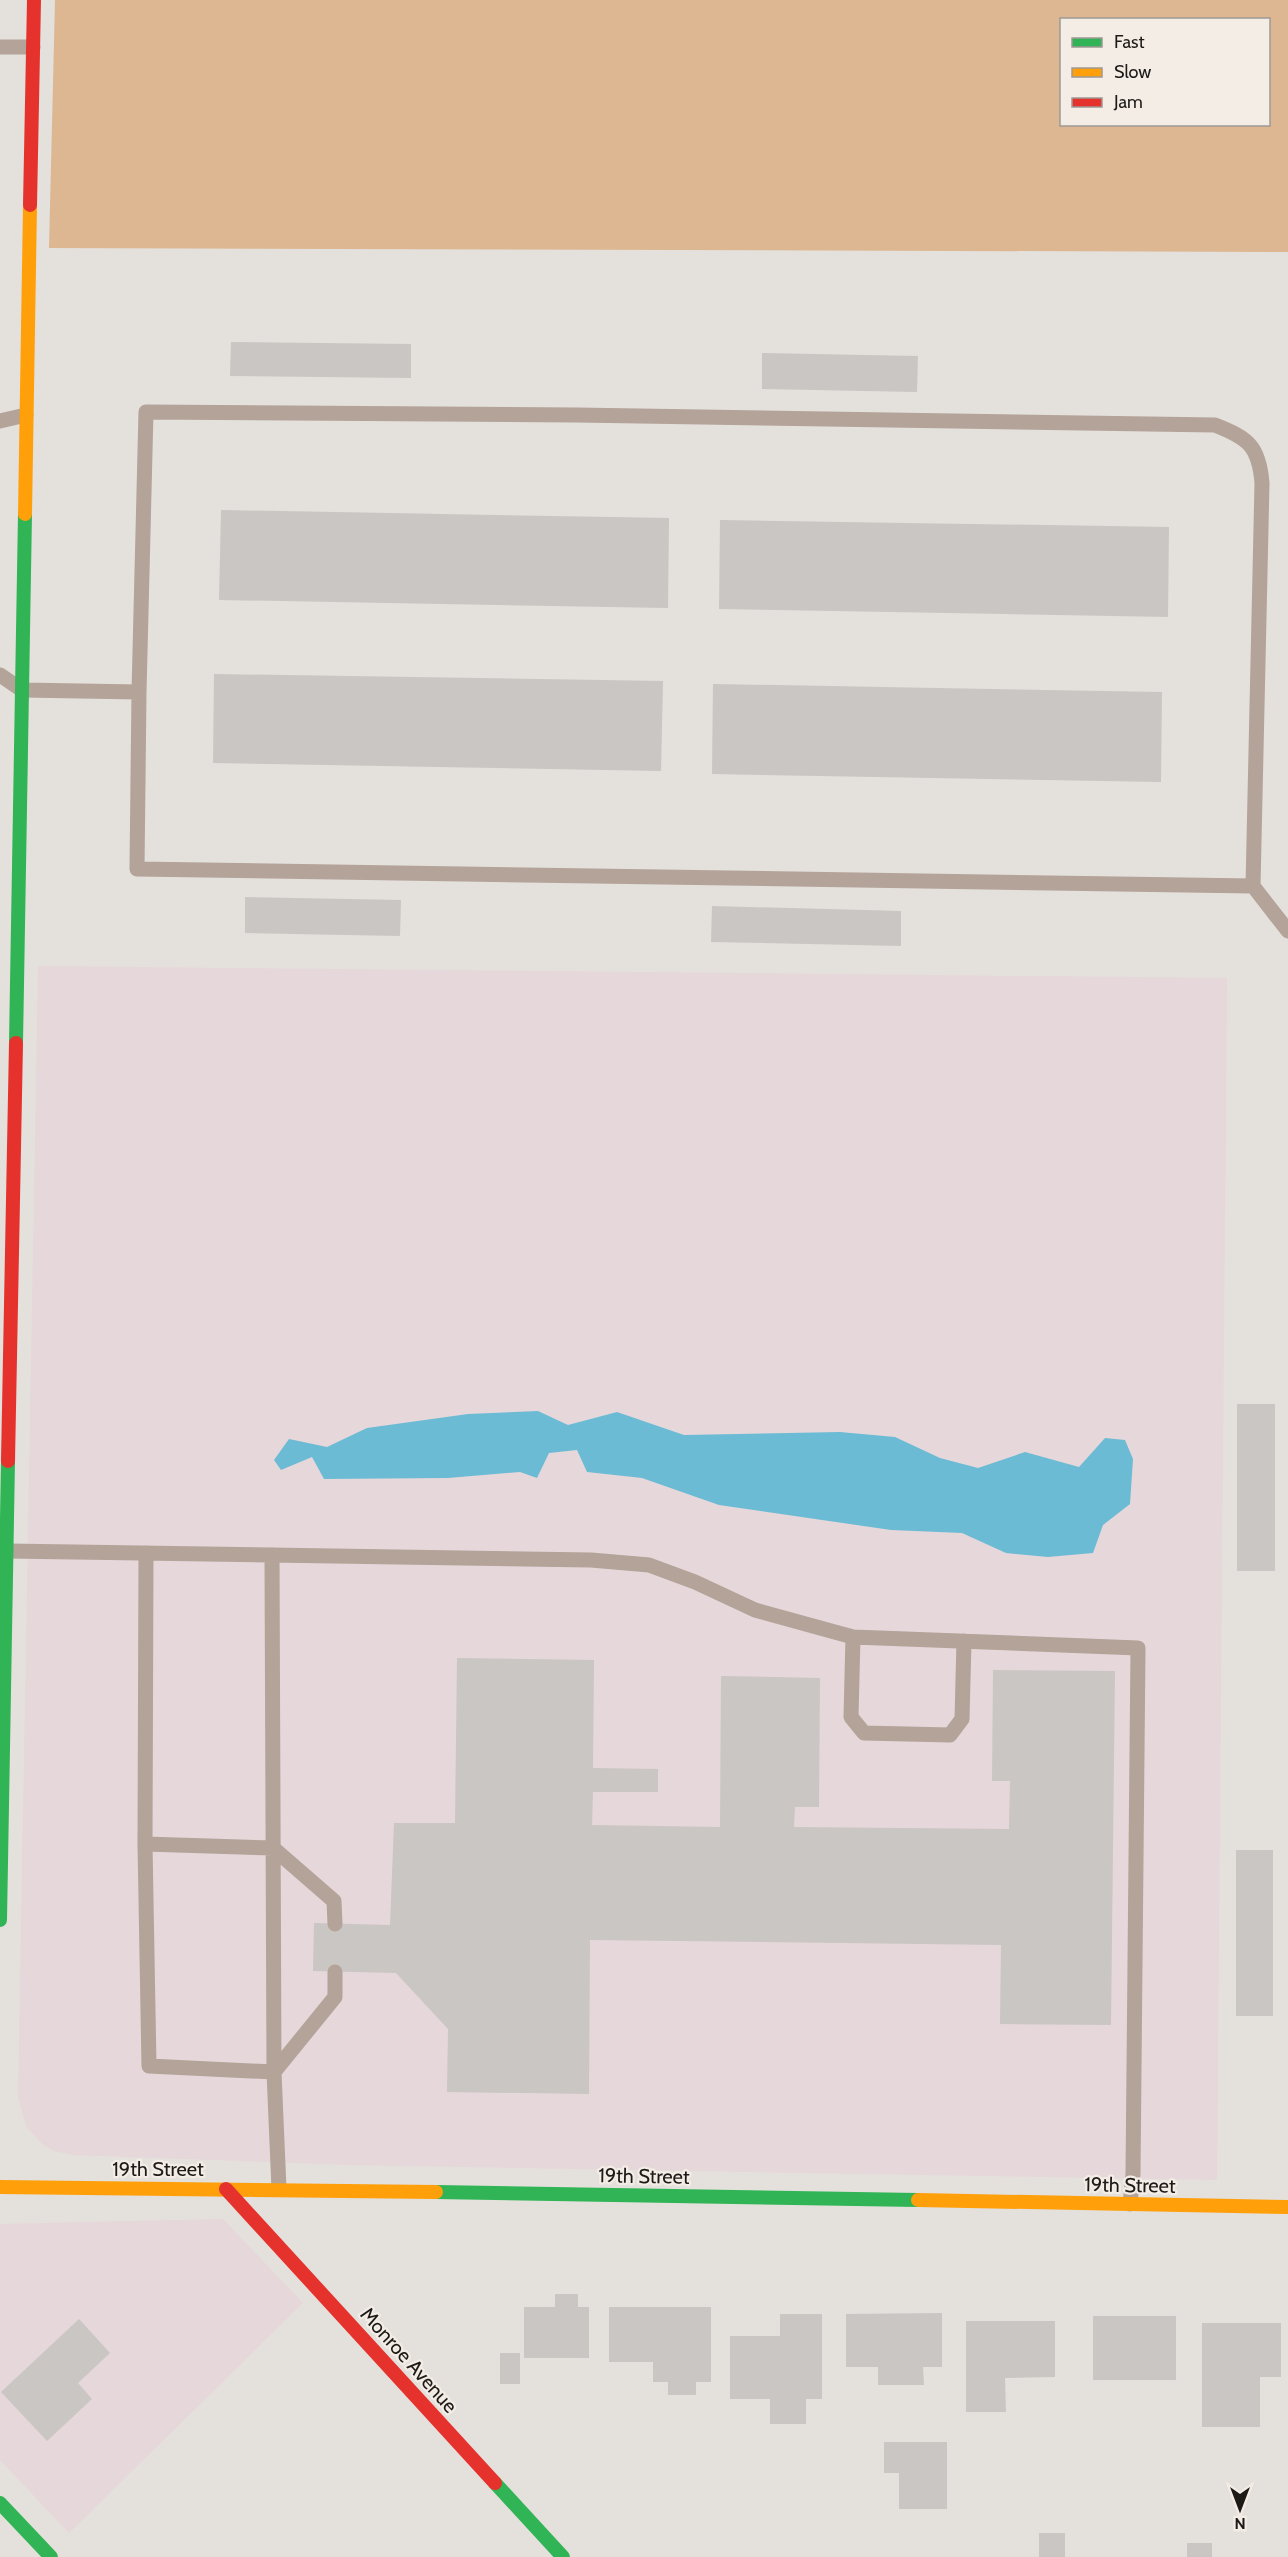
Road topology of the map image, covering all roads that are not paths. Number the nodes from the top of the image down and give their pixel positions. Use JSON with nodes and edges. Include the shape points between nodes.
{"nodes":[{"id":1,"x":34,"y":0,"type":"edge"},
{"id":2,"x":0,"y":47,"type":"edge"},
{"id":3,"x":33,"y":47,"type":"junction"},
{"id":4,"x":26,"y":415,"type":"junction"},
{"id":5,"x":0,"y":421,"type":"edge"},
{"id":6,"x":0,"y":675,"type":"edge"},
{"id":7,"x":22,"y":690,"type":"junction"},
{"id":8,"x":140,"y":692,"type":"junction"},
{"id":9,"x":1253,"y":886,"type":"junction"},
{"id":10,"x":1288,"y":931,"type":"edge"},
{"id":11,"x":0,"y":966,"type":"edge"},
{"id":12,"x":17,"y":966,"type":"junction"},
{"id":13,"x":8,"y":1551,"type":"junction"},
{"id":14,"x":146,"y":1553,"type":"junction"},
{"id":15,"x":272,"y":1555,"type":"junction"},
{"id":16,"x":853,"y":1637,"type":"junction"},
{"id":17,"x":964,"y":1641,"type":"junction"},
{"id":18,"x":2,"y":1685,"type":"edge"},
{"id":19,"x":145,"y":1844,"type":"junction"},
{"id":20,"x":273,"y":1848,"type":"junction"},
{"id":21,"x":0,"y":1920,"type":"edge"},
{"id":22,"x":335,"y":1924,"type":"dead end"},
{"id":23,"x":335,"y":1972,"type":"dead end"},
{"id":24,"x":274,"y":2072,"type":"junction"},
{"id":25,"x":0,"y":2187,"type":"edge"},
{"id":26,"x":226,"y":2189,"type":"junction"},
{"id":27,"x":279,"y":2189,"type":"junction"},
{"id":28,"x":1130,"y":2204,"type":"junction"},
{"id":29,"x":1288,"y":2207,"type":"edge"},
{"id":30,"x":0,"y":2503,"type":"edge"},
{"id":31,"x":51,"y":2557,"type":"edge"},
{"id":32,"x":563,"y":2557,"type":"edge"}],
"edges":[{"from":1,"to":3,"type":"street"},
{"from":2,"to":3,"type":"lane"},
{"from":3,"to":4,"type":"street"},
{"from":4,"to":5,"type":"lane"},
{"from":4,"to":7,"type":"street"},
{"from":6,"to":7,"type":"lane"},
{"from":7,"to":8,"type":"lane"},
{"from":7,"to":12,"type":"street"},
{"from":8,"to":9,"type":"lane","via":[[137,869]]},
{"from":8,"to":9,"type":"lane","via":[[146,412],[1215,425],[1246,440],[1255,450],[1262,483]]},
{"from":9,"to":10,"type":"lane"},
{"from":11,"to":12,"type":"lane"},
{"from":12,"to":13,"type":"street"},
{"from":13,"to":14,"type":"lane"},
{"from":13,"to":18,"type":"street"},
{"from":14,"to":15,"type":"lane"},
{"from":14,"to":19,"type":"lane"},
{"from":15,"to":16,"type":"lane","via":[[591,1560],[649,1565],[754,1610]]},
{"from":15,"to":20,"type":"lane"},
{"from":16,"to":17,"type":"lane"},
{"from":16,"to":17,"type":"lane","via":[[851,1717],[864,1733],[950,1735],[962,1719]]},
{"from":17,"to":28,"type":"lane","via":[[1138,1648]]},
{"from":18,"to":21,"type":"street"},
{"from":19,"to":20,"type":"lane"},
{"from":19,"to":24,"type":"lane","via":[[149,2066]]},
{"from":20,"to":22,"type":"lane","via":[[334,1900]]},
{"from":20,"to":24,"type":"lane"},
{"from":23,"to":24,"type":"lane","via":[[335,1997]]},
{"from":24,"to":27,"type":"lane"},
{"from":25,"to":26,"type":"street","name":"19th Street"},
{"from":26,"to":27,"type":"street","name":"19th Street"},
{"from":26,"to":32,"type":"street","name":"Monroe Avenue"},
{"from":27,"to":28,"type":"street","name":"19th Street"},
{"from":28,"to":29,"type":"street","name":"19th Street"},
{"from":30,"to":31,"type":"street"}]}
